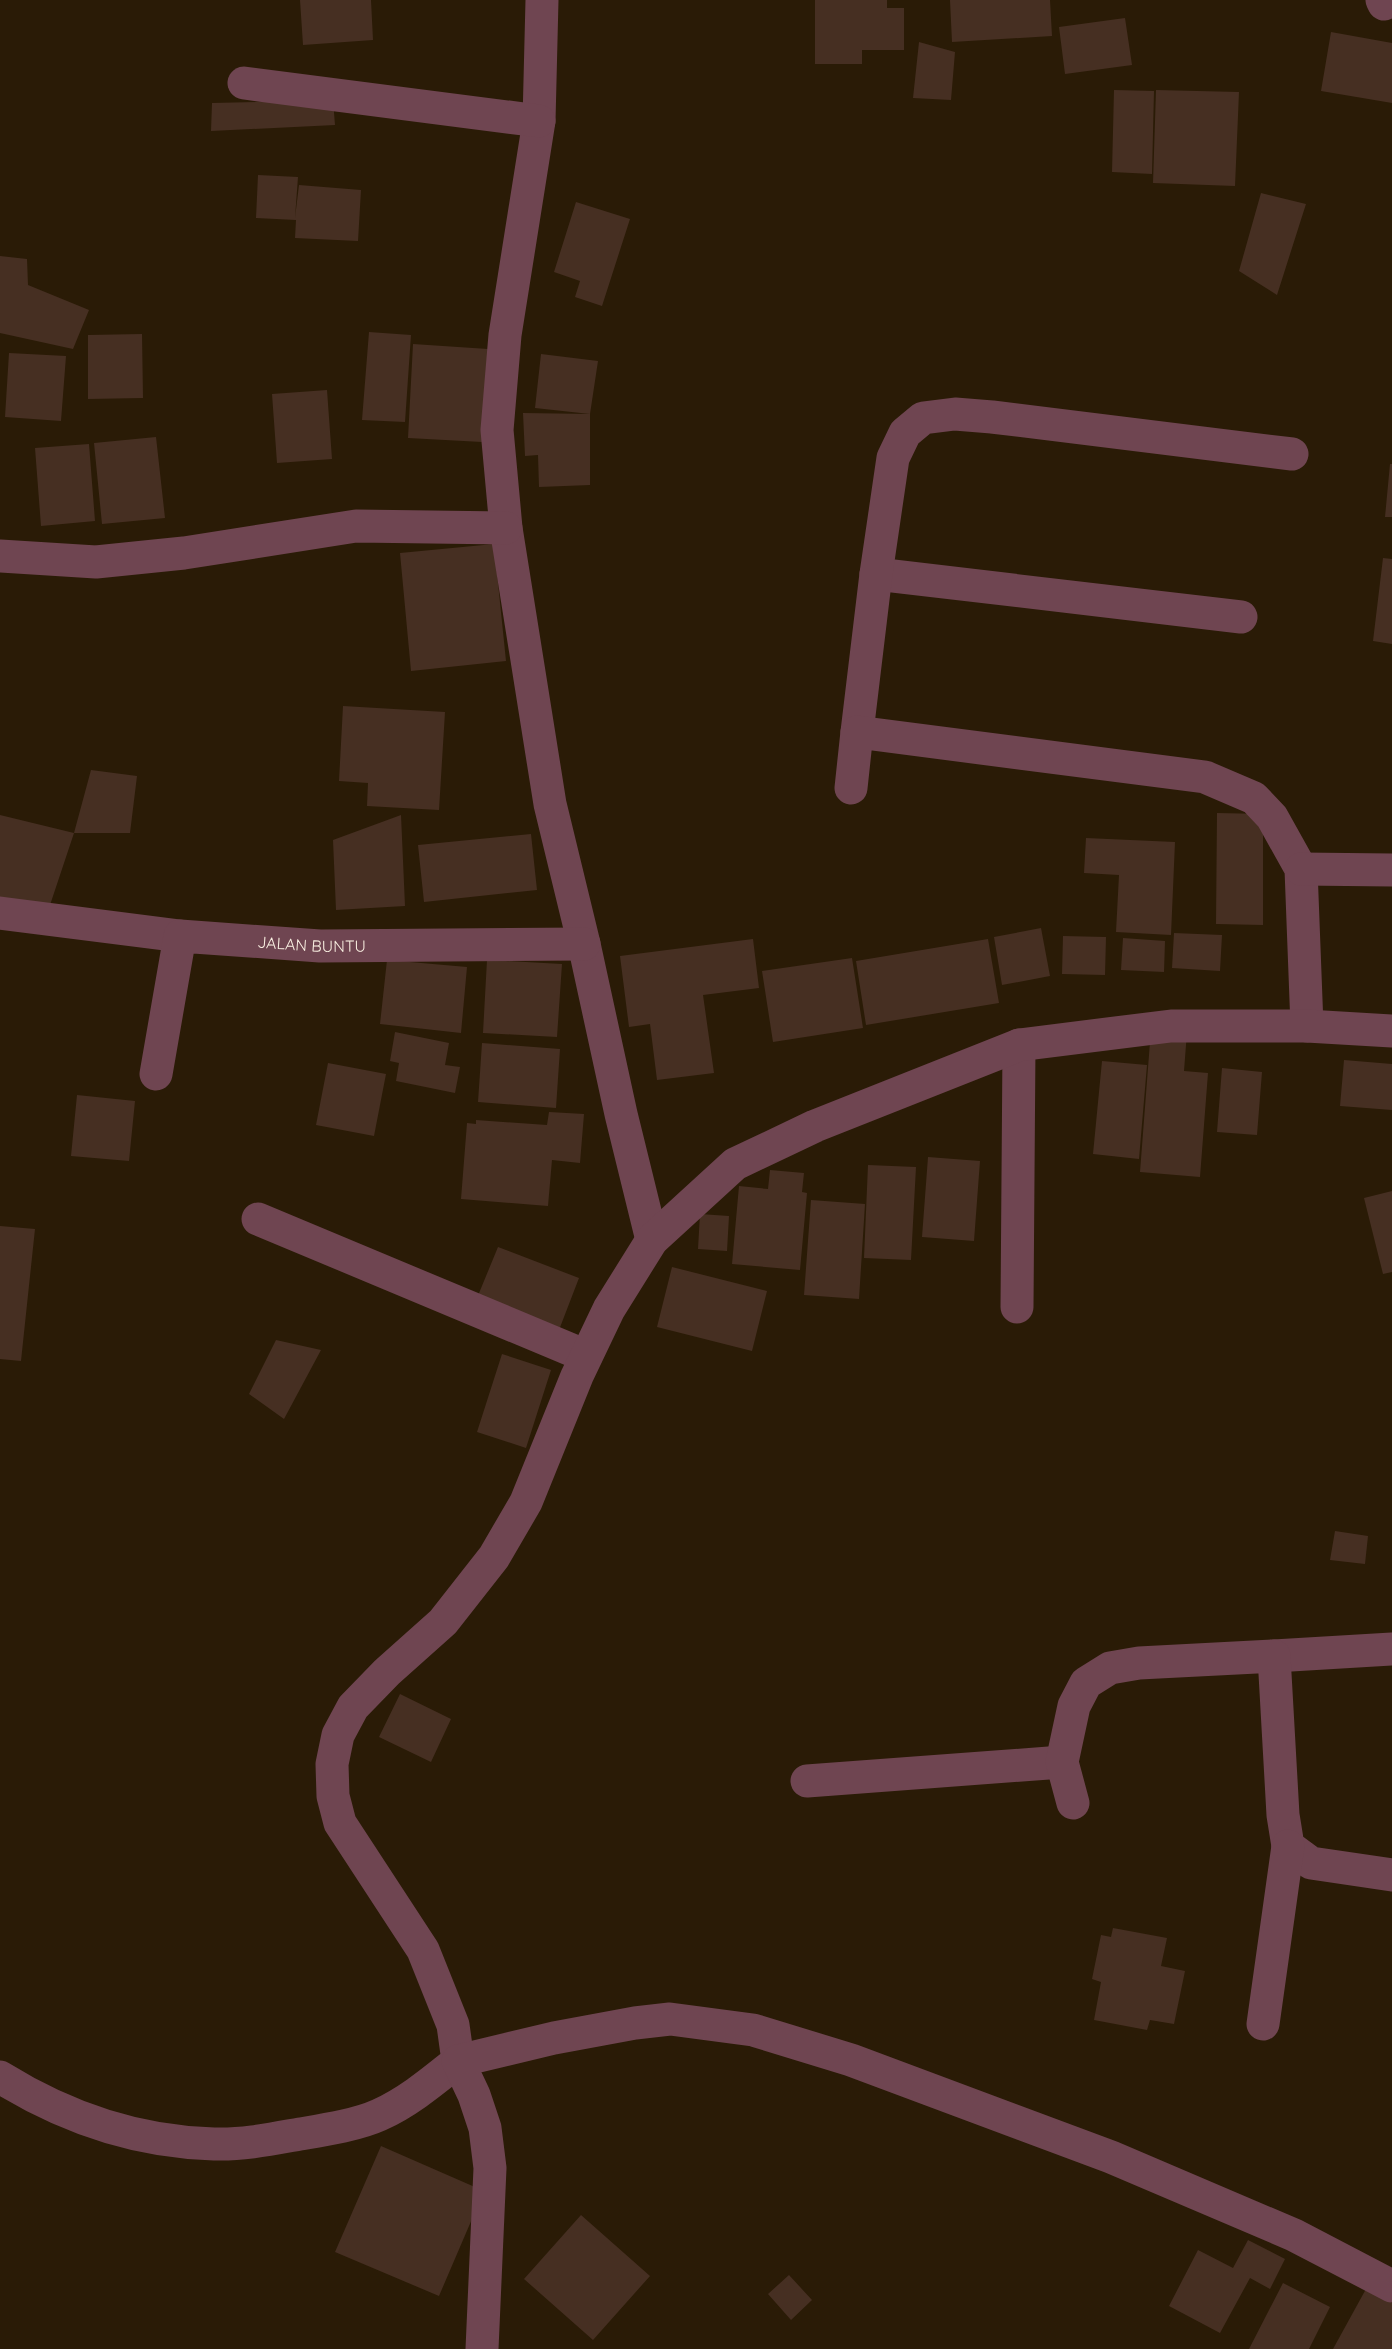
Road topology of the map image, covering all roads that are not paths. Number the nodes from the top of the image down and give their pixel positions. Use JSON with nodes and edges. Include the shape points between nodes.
{"nodes":[{"id":1,"x":542,"y":0,"type":"edge"},
{"id":2,"x":243,"y":82,"type":"dead end"},
{"id":3,"x":539,"y":121,"type":"junction"},
{"id":4,"x":1292,"y":454,"type":"dead end"},
{"id":5,"x":506,"y":528,"type":"junction"},
{"id":6,"x":0,"y":556,"type":"edge"},
{"id":7,"x":876,"y":574,"type":"junction"},
{"id":8,"x":1241,"y":617,"type":"dead end"},
{"id":9,"x":857,"y":732,"type":"junction"},
{"id":10,"x":851,"y":788,"type":"dead end"},
{"id":11,"x":1301,"y":869,"type":"junction"},
{"id":12,"x":1392,"y":870,"type":"edge"},
{"id":13,"x":0,"y":913,"type":"edge"},
{"id":14,"x":180,"y":936,"type":"junction"},
{"id":15,"x":584,"y":944,"type":"junction"},
{"id":16,"x":1307,"y":1026,"type":"junction"},
{"id":17,"x":1392,"y":1030,"type":"edge"},
{"id":18,"x":1019,"y":1045,"type":"junction"},
{"id":19,"x":156,"y":1074,"type":"dead end"},
{"id":20,"x":258,"y":1219,"type":"dead end"},
{"id":21,"x":652,"y":1240,"type":"junction"},
{"id":22,"x":1017,"y":1307,"type":"dead end"},
{"id":23,"x":586,"y":1356,"type":"junction"},
{"id":24,"x":1392,"y":1649,"type":"edge"},
{"id":25,"x":1274,"y":1656,"type":"junction"},
{"id":26,"x":1062,"y":1762,"type":"junction"},
{"id":27,"x":807,"y":1781,"type":"dead end"},
{"id":28,"x":1073,"y":1803,"type":"dead end"},
{"id":29,"x":1288,"y":1846,"type":"junction"},
{"id":30,"x":1392,"y":1875,"type":"edge"},
{"id":31,"x":1263,"y":2024,"type":"dead end"},
{"id":32,"x":458,"y":2061,"type":"junction"},
{"id":33,"x":0,"y":2077,"type":"edge"},
{"id":34,"x":1392,"y":2286,"type":"edge"},
{"id":35,"x":482,"y":2349,"type":"edge"}],
"edges":[{"from":1,"to":3,"type":"street"},
{"from":2,"to":3,"type":"street"},
{"from":3,"to":5,"type":"street","via":[[505,335],[497,430]]},
{"from":4,"to":7,"type":"street","via":[[992,417],[955,414],[923,418],[905,433],[893,458]]},
{"from":5,"to":6,"type":"street","via":[[356,526],[184,553],[96,562]]},
{"from":5,"to":15,"type":"street","via":[[550,804]]},
{"from":7,"to":8,"type":"street"},
{"from":7,"to":9,"type":"street"},
{"from":9,"to":10,"type":"street"},
{"from":9,"to":11,"type":"street","via":[[1205,777],[1254,798],[1272,817]]},
{"from":11,"to":12,"type":"street"},
{"from":11,"to":16,"type":"street"},
{"from":13,"to":14,"type":"street","name":"JALAN BUNTU"},
{"from":14,"to":15,"type":"street","name":"JALAN BUNTU","via":[[320,946]]},
{"from":14,"to":19,"type":"street"},
{"from":15,"to":21,"type":"street"},
{"from":16,"to":17,"type":"street"},
{"from":16,"to":18,"type":"street","via":[[1171,1026]]},
{"from":18,"to":21,"type":"street","via":[[814,1126],[735,1164]]},
{"from":18,"to":22,"type":"street"},
{"from":20,"to":23,"type":"street"},
{"from":21,"to":23,"type":"street","via":[[609,1309]]},
{"from":23,"to":32,"type":"street","via":[[526,1502],[494,1557],[443,1622],[353,1707],[338,1736],[332,1764],[333,1796],[340,1823],[423,1950],[453,2025]]},
{"from":24,"to":25,"type":"street"},
{"from":25,"to":26,"type":"street","via":[[1171,1660],[1110,1668],[1086,1683],[1074,1706]]},
{"from":25,"to":29,"type":"street"},
{"from":26,"to":27,"type":"street"},
{"from":26,"to":28,"type":"street"},
{"from":29,"to":30,"type":"street","via":[[1311,1863]]},
{"from":29,"to":31,"type":"street"},
{"from":32,"to":33,"type":"street","via":[[421,2090],[378,2115],[261,2141],[215,2144],[165,2140],[116,2130],[69,2115]]},
{"from":32,"to":34,"type":"street","via":[[554,2038],[670,2019],[753,2030],[851,2060],[1111,2157],[1294,2235]]},
{"from":32,"to":35,"type":"street","via":[[485,2128],[490,2168]]}]}
